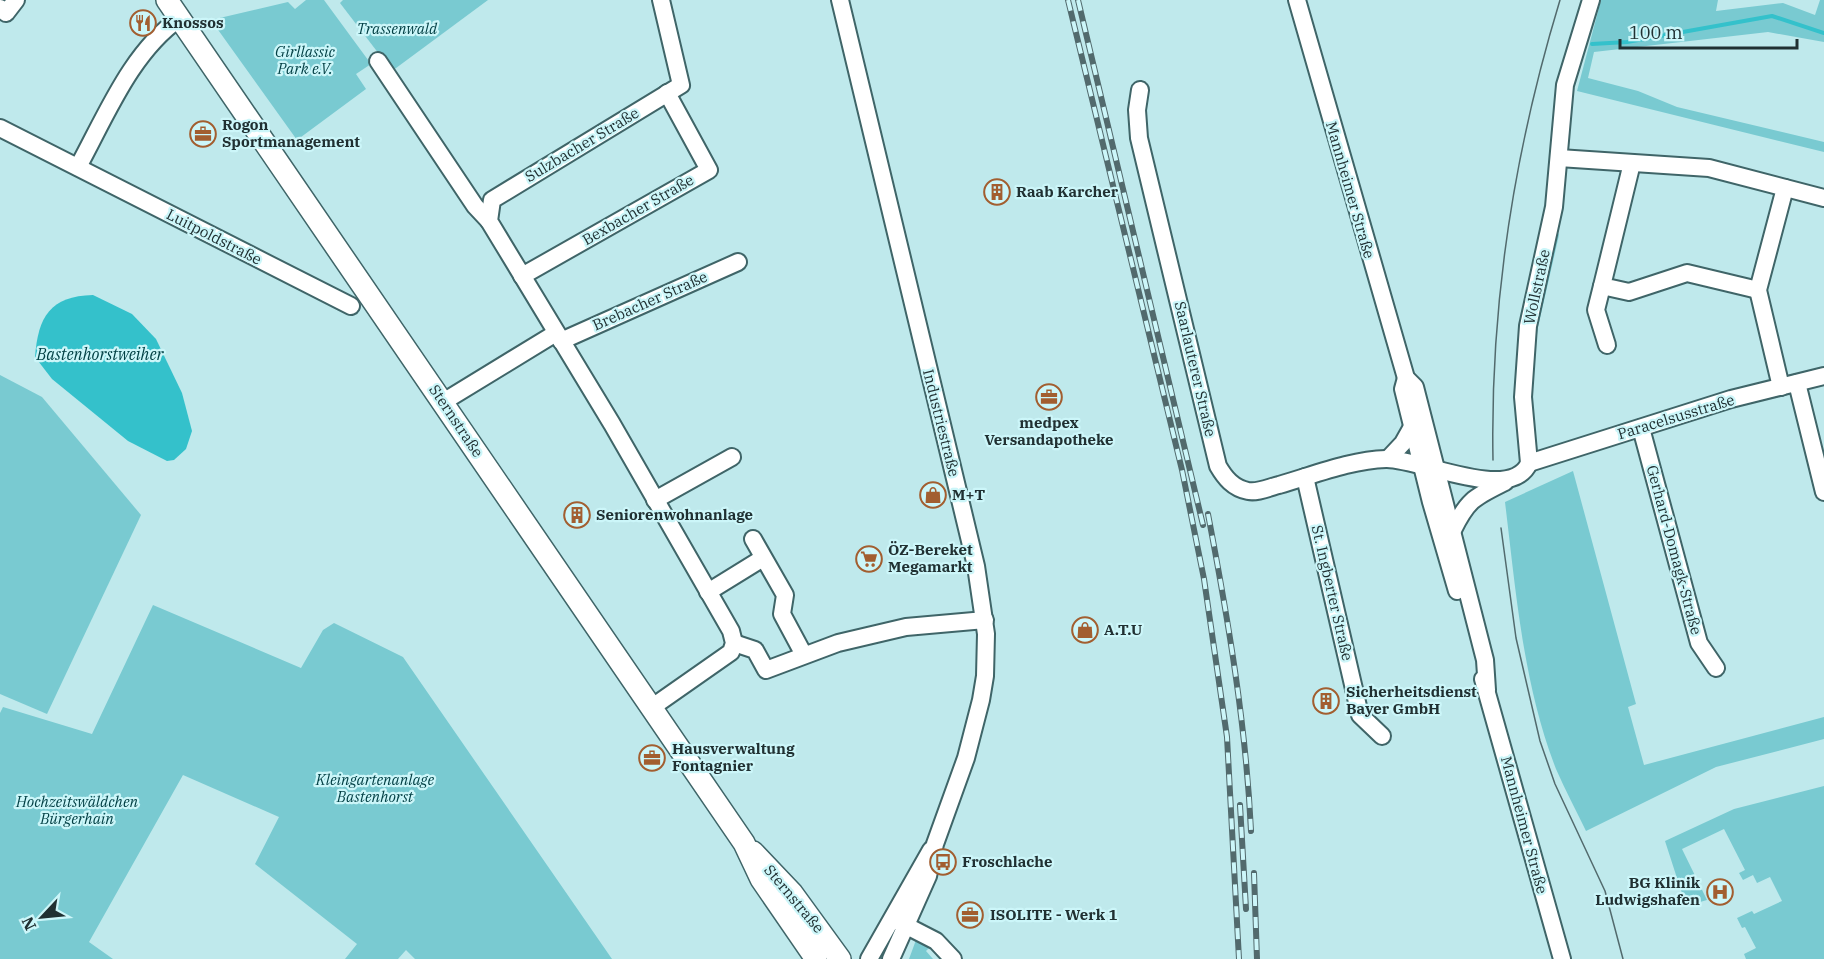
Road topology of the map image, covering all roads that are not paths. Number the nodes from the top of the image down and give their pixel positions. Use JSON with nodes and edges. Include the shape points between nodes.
{"nodes":[{"id":1,"x":16,"y":0,"type":"edge"},
{"id":2,"x":167,"y":0,"type":"edge"},
{"id":3,"x":662,"y":0,"type":"edge"},
{"id":4,"x":840,"y":0,"type":"edge"},
{"id":5,"x":1297,"y":0,"type":"edge"},
{"id":6,"x":1590,"y":0,"type":"edge"},
{"id":7,"x":0,"y":8,"type":"edge"},
{"id":8,"x":180,"y":18,"type":"junction"},
{"id":9,"x":378,"y":61,"type":"dead end"},
{"id":10,"x":674,"y":89,"type":"junction"},
{"id":11,"x":1140,"y":90,"type":"dead end"},
{"id":12,"x":0,"y":128,"type":"edge"},
{"id":13,"x":1559,"y":158,"type":"junction"},
{"id":14,"x":1632,"y":163,"type":"junction"},
{"id":15,"x":78,"y":167,"type":"junction"},
{"id":16,"x":1785,"y":188,"type":"junction"},
{"id":17,"x":1824,"y":198,"type":"edge"},
{"id":18,"x":490,"y":215,"type":"junction"},
{"id":19,"x":738,"y":262,"type":"dead end"},
{"id":20,"x":522,"y":276,"type":"junction"},
{"id":21,"x":1602,"y":286,"type":"junction"},
{"id":22,"x":1758,"y":290,"type":"junction"},
{"id":23,"x":351,"y":306,"type":"dead end"},
{"id":24,"x":559,"y":337,"type":"junction"},
{"id":25,"x":1607,"y":345,"type":"dead end"},
{"id":26,"x":1824,"y":376,"type":"edge"},
{"id":27,"x":1406,"y":378,"type":"junction"},
{"id":28,"x":1797,"y":383,"type":"junction"},
{"id":29,"x":1781,"y":387,"type":"junction"},
{"id":30,"x":443,"y":402,"type":"junction"},
{"id":31,"x":1412,"y":427,"type":"junction"},
{"id":32,"x":1641,"y":428,"type":"junction"},
{"id":33,"x":732,"y":457,"type":"dead end"},
{"id":34,"x":1389,"y":459,"type":"junction"},
{"id":35,"x":1429,"y":467,"type":"junction"},
{"id":36,"x":1525,"y":468,"type":"junction"},
{"id":37,"x":1305,"y":477,"type":"junction"},
{"id":38,"x":1824,"y":492,"type":"edge"},
{"id":39,"x":656,"y":500,"type":"junction"},
{"id":40,"x":1453,"y":530,"type":"junction"},
{"id":41,"x":753,"y":539,"type":"dead end"},
{"id":42,"x":763,"y":558,"type":"junction"},
{"id":43,"x":708,"y":592,"type":"junction"},
{"id":44,"x":985,"y":620,"type":"junction"},
{"id":45,"x":734,"y":643,"type":"junction"},
{"id":46,"x":804,"y":656,"type":"junction"},
{"id":47,"x":1716,"y":668,"type":"dead end"},
{"id":48,"x":1487,"y":690,"type":"junction"},
{"id":49,"x":651,"y":708,"type":"junction"},
{"id":50,"x":1382,"y":736,"type":"dead end"},
{"id":51,"x":744,"y":843,"type":"junction"},
{"id":52,"x":900,"y":922,"type":"junction"},
{"id":53,"x":893,"y":957,"type":"edge"},
{"id":54,"x":816,"y":959,"type":"edge"},
{"id":55,"x":840,"y":959,"type":"edge"},
{"id":56,"x":869,"y":959,"type":"edge"},
{"id":57,"x":953,"y":959,"type":"edge"},
{"id":58,"x":1562,"y":959,"type":"edge"}],
"edges":[{"from":1,"to":7,"type":"street","via":[[6,13]]},
{"from":2,"to":8,"type":"main road","name":"Sternstraße"},
{"from":3,"to":10,"type":"street"},
{"from":4,"to":44,"type":"street","name":"Industriestraße","via":[[976,566]]},
{"from":5,"to":27,"type":"street","name":"Mannheimer Straße"},
{"from":6,"to":13,"type":"street","name":"Wollstraße","via":[[1565,86]]},
{"from":8,"to":15,"type":"street","via":[[138,63]]},
{"from":8,"to":30,"type":"main road","name":"Sternstraße"},
{"from":9,"to":18,"type":"street","via":[[475,206]]},
{"from":10,"to":18,"type":"street","name":"Sulzbacher Straße","via":[[492,200]]},
{"from":10,"to":20,"type":"street","name":"Bexbacher Straße","via":[[709,170]]},
{"from":11,"to":37,"type":"street","name":"Saarlauterer Straße","via":[[1139,138],[1218,466],[1231,484],[1252,492]]},
{"from":12,"to":15,"type":"street","name":"Luitpoldstraße"},
{"from":13,"to":14,"type":"street"},
{"from":13,"to":36,"type":"street","name":"Wollstraße","via":[[1554,207],[1524,362]]},
{"from":14,"to":16,"type":"street","via":[[1709,168]]},
{"from":14,"to":21,"type":"street"},
{"from":15,"to":23,"type":"street","name":"Luitpoldstraße"},
{"from":16,"to":17,"type":"street"},
{"from":16,"to":22,"type":"street"},
{"from":18,"to":20,"type":"street"},
{"from":19,"to":24,"type":"street","name":"Brebacher Straße"},
{"from":20,"to":24,"type":"street"},
{"from":21,"to":22,"type":"street","via":[[1629,292],[1687,273]]},
{"from":21,"to":25,"type":"street","via":[[1596,310]]},
{"from":22,"to":29,"type":"street"},
{"from":24,"to":30,"type":"street","name":"Brebacher Straße"},
{"from":24,"to":39,"type":"street"},
{"from":26,"to":28,"type":"street","name":"Paracelsusstraße"},
{"from":27,"to":31,"type":"street","name":"Mannheimer Straße","via":[[1402,389]]},
{"from":27,"to":35,"type":"street","name":"Mannheimer Straße","via":[[1415,387]]},
{"from":28,"to":29,"type":"street","name":"Paracelsusstraße"},
{"from":28,"to":38,"type":"street"},
{"from":29,"to":32,"type":"street","name":"Paracelsusstraße"},
{"from":30,"to":49,"type":"main road","name":"Sternstraße"},
{"from":31,"to":34,"type":"street"},
{"from":31,"to":35,"type":"street","name":"Mannheimer Straße"},
{"from":32,"to":36,"type":"street","name":"Paracelsusstraße"},
{"from":32,"to":47,"type":"street","name":"Gerhard-Domagk-Straße","via":[[1699,643]]},
{"from":33,"to":39,"type":"street"},
{"from":34,"to":35,"type":"street","name":"Saarlauterer Straße"},
{"from":34,"to":37,"type":"street","name":"Saarlauterer Straße"},
{"from":35,"to":36,"type":"street","via":[[1488,480]]},
{"from":35,"to":40,"type":"street","name":"Mannheimer Straße"},
{"from":35,"to":48,"type":"street","name":"Mannheimer Straße"},
{"from":36,"to":40,"type":"street","via":[[1472,499]]},
{"from":37,"to":50,"type":"street","name":"St. Ingberter Straße","via":[[1360,715]]},
{"from":39,"to":43,"type":"street"},
{"from":40,"to":48,"type":"street","name":"Mannheimer Straße","via":[[1485,660]]},
{"from":41,"to":42,"type":"street"},
{"from":42,"to":43,"type":"street"},
{"from":42,"to":46,"type":"street","via":[[785,596],[782,614]]},
{"from":43,"to":45,"type":"street"},
{"from":44,"to":46,"type":"street","via":[[906,627],[838,643]]},
{"from":44,"to":52,"type":"street","name":"Industriestraße","via":[[987,655],[981,700],[966,758],[934,844],[917,870]]},
{"from":45,"to":46,"type":"street","via":[[755,650],[766,670]]},
{"from":45,"to":49,"type":"street","via":[[730,652]]},
{"from":48,"to":58,"type":"street","name":"Mannheimer Straße"},
{"from":49,"to":51,"type":"main road","name":"Sternstraße"},
{"from":51,"to":54,"type":"main road","name":"Sternstraße","via":[[761,879]]},
{"from":51,"to":55,"type":"main road","name":"Sternstraße","via":[[792,892]]},
{"from":52,"to":53,"type":"street","name":"Industriestraße"},
{"from":52,"to":56,"type":"street","name":"Industriestraße"},
{"from":52,"to":57,"type":"street","via":[[936,940]]}]}
